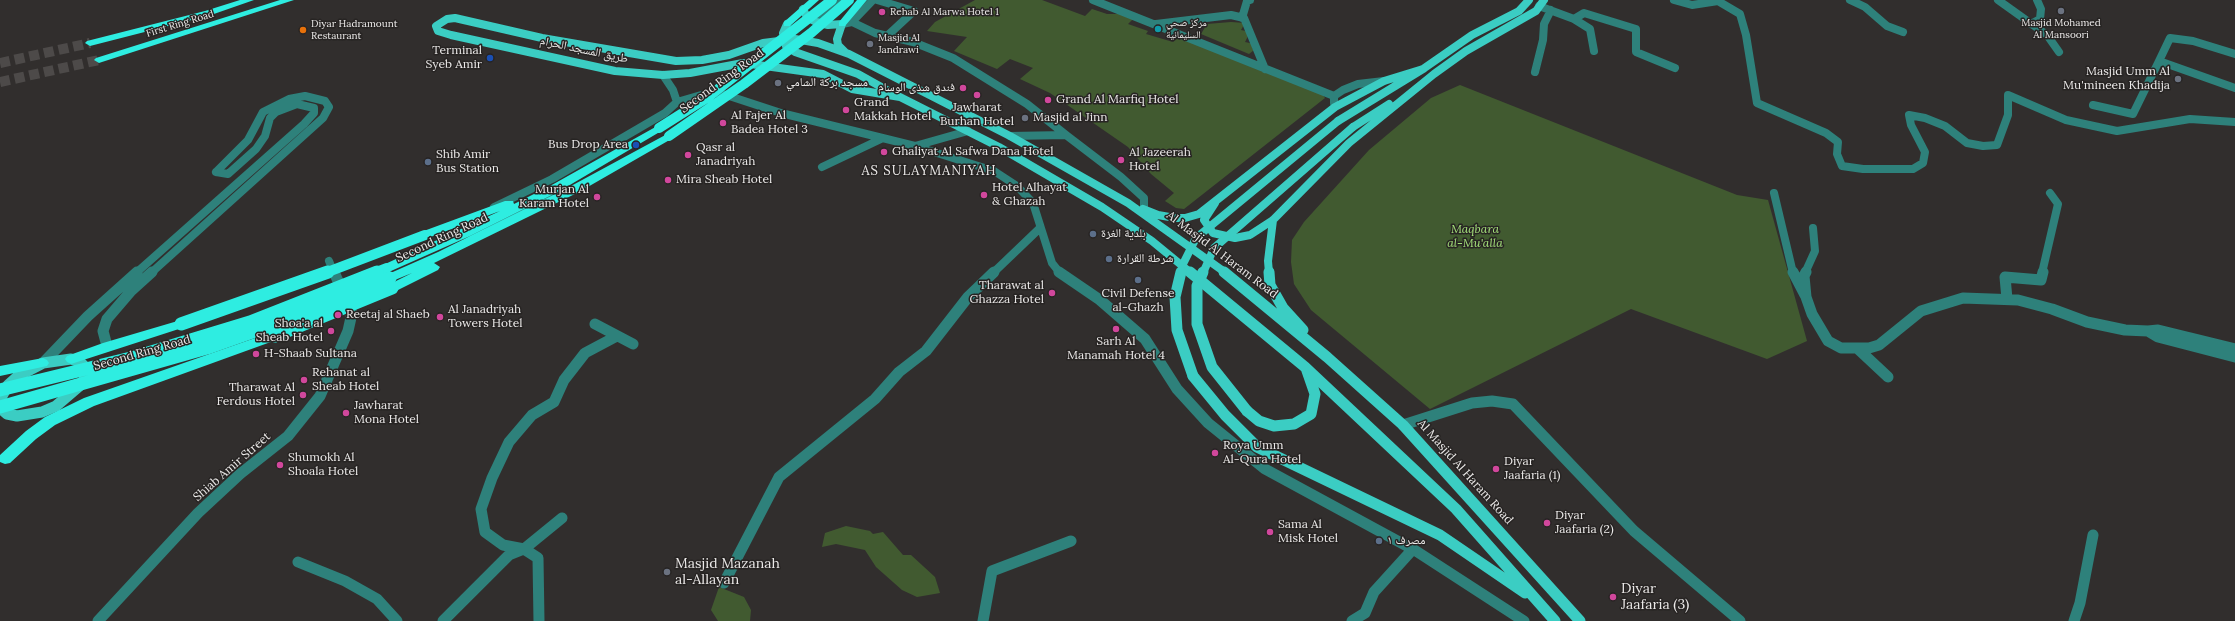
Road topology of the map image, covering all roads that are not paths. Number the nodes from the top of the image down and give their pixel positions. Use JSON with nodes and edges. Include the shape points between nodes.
{"nodes":[{"id":1,"x":249,"y":0,"type":"edge"},
{"id":2,"x":289,"y":0,"type":"edge"},
{"id":3,"x":814,"y":0,"type":"edge"},
{"id":4,"x":832,"y":0,"type":"edge"},
{"id":5,"x":840,"y":0,"type":"edge"},
{"id":6,"x":849,"y":0,"type":"edge"},
{"id":7,"x":862,"y":0,"type":"edge"},
{"id":8,"x":873,"y":0,"type":"edge"},
{"id":9,"x":877,"y":0,"type":"edge"},
{"id":10,"x":1093,"y":0,"type":"edge"},
{"id":11,"x":1250,"y":0,"type":"edge"},
{"id":12,"x":1529,"y":0,"type":"edge"},
{"id":13,"x":1850,"y":0,"type":"edge"},
{"id":14,"x":1998,"y":0,"type":"edge"},
{"id":15,"x":2037,"y":0,"type":"edge"},
{"id":16,"x":1679,"y":1,"type":"edge"},
{"id":17,"x":1542,"y":3,"type":"edge"},
{"id":18,"x":803,"y":9,"type":"junction"},
{"id":19,"x":1551,"y":10,"type":"junction"},
{"id":20,"x":1242,"y":18,"type":"junction"},
{"id":21,"x":1574,"y":19,"type":"junction"},
{"id":22,"x":816,"y":22,"type":"junction"},
{"id":23,"x":852,"y":22,"type":"junction"},
{"id":24,"x":787,"y":24,"type":"junction"},
{"id":25,"x":842,"y":24,"type":"junction"},
{"id":26,"x":2031,"y":24,"type":"junction"},
{"id":27,"x":1154,"y":25,"type":"junction"},
{"id":28,"x":1903,"y":32,"type":"dead end"},
{"id":29,"x":887,"y":36,"type":"junction"},
{"id":30,"x":785,"y":40,"type":"junction"},
{"id":31,"x":90,"y":43,"type":"tunnel mouth"},
{"id":32,"x":763,"y":43,"type":"junction"},
{"id":33,"x":1594,"y":51,"type":"dead end"},
{"id":34,"x":844,"y":52,"type":"junction"},
{"id":35,"x":2059,"y":52,"type":"dead end"},
{"id":36,"x":2235,"y":54,"type":"edge"},
{"id":37,"x":99,"y":60,"type":"tunnel mouth"},
{"id":38,"x":2160,"y":61,"type":"junction"},
{"id":39,"x":828,"y":62,"type":"junction"},
{"id":40,"x":1675,"y":68,"type":"dead end"},
{"id":41,"x":1265,"y":69,"type":"junction"},
{"id":42,"x":1423,"y":69,"type":"junction"},
{"id":43,"x":1536,"y":72,"type":"dead end"},
{"id":44,"x":1434,"y":74,"type":"junction"},
{"id":45,"x":663,"y":75,"type":"junction"},
{"id":46,"x":1384,"y":81,"type":"junction"},
{"id":47,"x":2235,"y":88,"type":"edge"},
{"id":48,"x":1334,"y":96,"type":"junction"},
{"id":49,"x":900,"y":97,"type":"junction"},
{"id":50,"x":677,"y":102,"type":"junction"},
{"id":51,"x":2093,"y":105,"type":"dead end"},
{"id":52,"x":1335,"y":107,"type":"junction"},
{"id":53,"x":2235,"y":122,"type":"edge"},
{"id":54,"x":968,"y":131,"type":"junction"},
{"id":55,"x":1066,"y":135,"type":"junction"},
{"id":56,"x":1010,"y":136,"type":"junction"},
{"id":57,"x":881,"y":139,"type":"junction"},
{"id":58,"x":915,"y":146,"type":"junction"},
{"id":59,"x":822,"y":168,"type":"dead end"},
{"id":60,"x":554,"y":189,"type":"junction"},
{"id":61,"x":1774,"y":193,"type":"dead end"},
{"id":62,"x":2050,"y":193,"type":"dead end"},
{"id":63,"x":1128,"y":203,"type":"junction"},
{"id":64,"x":1215,"y":203,"type":"junction"},
{"id":65,"x":1144,"y":210,"type":"junction"},
{"id":66,"x":480,"y":214,"type":"junction"},
{"id":67,"x":1273,"y":220,"type":"junction"},
{"id":68,"x":1040,"y":228,"type":"junction"},
{"id":69,"x":1813,"y":228,"type":"dead end"},
{"id":70,"x":330,"y":261,"type":"dead end"},
{"id":71,"x":390,"y":278,"type":"junction"},
{"id":72,"x":1806,"y":297,"type":"junction"},
{"id":73,"x":2007,"y":299,"type":"junction"},
{"id":74,"x":594,"y":324,"type":"dead end"},
{"id":75,"x":2148,"y":331,"type":"junction"},
{"id":76,"x":617,"y":336,"type":"junction"},
{"id":77,"x":633,"y":344,"type":"dead end"},
{"id":78,"x":107,"y":346,"type":"junction"},
{"id":79,"x":1857,"y":348,"type":"junction"},
{"id":80,"x":2235,"y":349,"type":"edge"},
{"id":81,"x":1327,"y":357,"type":"junction"},
{"id":82,"x":2235,"y":357,"type":"edge"},
{"id":83,"x":71,"y":359,"type":"junction"},
{"id":84,"x":43,"y":363,"type":"junction"},
{"id":85,"x":1305,"y":367,"type":"junction"},
{"id":86,"x":0,"y":370,"type":"edge"},
{"id":87,"x":1888,"y":377,"type":"dead end"},
{"id":88,"x":0,"y":390,"type":"edge"},
{"id":89,"x":0,"y":400,"type":"edge"},
{"id":90,"x":0,"y":406,"type":"edge"},
{"id":91,"x":56,"y":406,"type":"junction"},
{"id":92,"x":1403,"y":425,"type":"junction"},
{"id":93,"x":5,"y":459,"type":"joint"},
{"id":94,"x":562,"y":518,"type":"dead end"},
{"id":95,"x":2093,"y":535,"type":"dead end"},
{"id":96,"x":1071,"y":541,"type":"dead end"},
{"id":97,"x":524,"y":549,"type":"junction"},
{"id":98,"x":1413,"y":549,"type":"junction"},
{"id":99,"x":298,"y":562,"type":"dead end"},
{"id":100,"x":724,"y":583,"type":"dead end"},
{"id":101,"x":1540,"y":603,"type":"junction"},
{"id":102,"x":98,"y":621,"type":"edge"},
{"id":103,"x":397,"y":621,"type":"edge"},
{"id":104,"x":443,"y":621,"type":"edge"},
{"id":105,"x":539,"y":621,"type":"edge"},
{"id":106,"x":983,"y":621,"type":"edge"},
{"id":107,"x":1352,"y":621,"type":"edge"},
{"id":108,"x":1524,"y":621,"type":"edge"},
{"id":109,"x":1555,"y":621,"type":"edge"},
{"id":110,"x":1580,"y":621,"type":"edge"},
{"id":111,"x":1740,"y":621,"type":"edge"},
{"id":112,"x":2074,"y":621,"type":"edge"}],
"edges":[{"from":1,"to":31,"type":"highway","name":"First Ring Road"},
{"from":2,"to":37,"type":"highway","name":"First Ring Road"},
{"from":3,"to":18,"type":"highway"},
{"from":4,"to":60,"type":"highway","name":"Second Ring Road","bridge":true,"via":[[708,97]]},
{"from":5,"to":22,"type":"street"},
{"from":6,"to":71,"type":"highway","name":"Second Ring Road","bridge":true,"via":[[811,33],[669,136],[490,239]]},
{"from":7,"to":25,"type":"highway"},
{"from":8,"to":23,"type":"street"},
{"from":9,"to":29,"type":"street","via":[[914,11]]},
{"from":10,"to":27,"type":"street"},
{"from":11,"to":20,"type":"street","via":[[1247,1]]},
{"from":12,"to":42,"type":"main road","via":[[1519,11],[1472,36]]},
{"from":13,"to":28,"type":"street","via":[[1865,7],[1886,26]]},
{"from":14,"to":26,"type":"street"},
{"from":15,"to":26,"type":"street","via":[[2041,9],[2040,19]]},
{"from":16,"to":53,"type":"street","via":[[1692,5],[1718,1],[1740,14],[1757,103],[1826,133],[1838,142],[1837,154],[1842,166],[1863,169],[1913,168],[1923,163],[1925,152],[1911,125],[1909,115],[1945,126],[1967,143],[1997,146],[2008,115],[2008,95],[2066,120],[2117,131],[2190,119]]},
{"from":17,"to":19,"type":"street"},
{"from":17,"to":44,"type":"main road","via":[[1536,11],[1466,51]]},
{"from":18,"to":22,"type":"main road","via":[[807,17]]},
{"from":18,"to":24,"type":"highway"},
{"from":19,"to":21,"type":"street"},
{"from":19,"to":43,"type":"street","via":[[1544,24],[1543,40],[1536,59]]},
{"from":20,"to":27,"type":"street","via":[[1231,15]]},
{"from":20,"to":41,"type":"street"},
{"from":21,"to":33,"type":"street","via":[[1590,29]]},
{"from":21,"to":40,"type":"street","via":[[1584,13],[1636,29],[1636,52]]},
{"from":22,"to":25,"type":"main road","via":[[828,25]]},
{"from":23,"to":25,"type":"street"},
{"from":23,"to":29,"type":"street"},
{"from":24,"to":30,"type":"main road","via":[[783,33]]},
{"from":24,"to":32,"type":"main road"},
{"from":25,"to":34,"type":"main road","via":[[837,39]]},
{"from":26,"to":35,"type":"street","via":[[2047,35]]},
{"from":27,"to":41,"type":"street"},
{"from":29,"to":55,"type":"street","via":[[913,42],[953,58],[1028,104]]},
{"from":30,"to":32,"type":"main road","name":"Al Masjid Al Haram Road"},
{"from":30,"to":34,"type":"main road","name":"Al Masjid Al Haram Road","via":[[818,43]]},
{"from":30,"to":39,"type":"main road","via":[[786,46],[795,52]]},
{"from":32,"to":45,"type":"main road","name":"طريق المسجد الحرام","via":[[729,55],[702,60],[676,60],[542,38],[455,18],[440,22],[436,26],[438,31],[451,35],[615,71]]},
{"from":34,"to":39,"type":"main road","via":[[828,54]]},
{"from":34,"to":56,"type":"main road","name":"Al Masjid Al Haram Road"},
{"from":36,"to":38,"type":"street","via":[[2193,41],[2170,38]]},
{"from":38,"to":47,"type":"street"},
{"from":38,"to":51,"type":"street","via":[[2133,114]]},
{"from":39,"to":49,"type":"main road","via":[[858,74]]},
{"from":41,"to":48,"type":"street"},
{"from":42,"to":46,"type":"main road"},
{"from":42,"to":101,"type":"main road","bridge":true,"via":[[1338,121],[1196,238],[1184,264],[1175,297],[1177,330],[1193,376],[1225,415],[1257,447],[1440,535]]},
{"from":44,"to":67,"type":"main road","via":[[1349,143]]},
{"from":44,"to":85,"type":"main road","bridge":true,"via":[[1353,127],[1214,248],[1197,286],[1197,324],[1212,367],[1247,411],[1259,421],[1274,426],[1294,424],[1311,414],[1315,394]]},
{"from":45,"to":49,"type":"main road","name":"طريق المسجد الحرام","via":[[690,73],[743,63],[823,74],[852,89]]},
{"from":45,"to":50,"type":"street"},
{"from":46,"to":48,"type":"street","via":[[1358,84]]},
{"from":46,"to":52,"type":"main road"},
{"from":48,"to":52,"type":"street"},
{"from":49,"to":54,"type":"main road"},
{"from":50,"to":57,"type":"street","via":[[708,93],[720,93],[781,113]]},
{"from":50,"to":66,"type":"street","via":[[665,113],[552,179]]},
{"from":52,"to":64,"type":"main road"},
{"from":54,"to":58,"type":"street"},
{"from":54,"to":85,"type":"main road","via":[[1102,207],[1152,241]]},
{"from":55,"to":56,"type":"street"},
{"from":55,"to":65,"type":"street","via":[[1121,176],[1144,198]]},
{"from":56,"to":63,"type":"main road","name":"Al Masjid Al Haram Road"},
{"from":57,"to":58,"type":"street"},
{"from":57,"to":59,"type":"street"},
{"from":58,"to":68,"type":"street","via":[[994,171],[1017,186],[1033,203]]},
{"from":60,"to":66,"type":"highway"},
{"from":60,"to":71,"type":"highway","name":"Second Ring Road","via":[[466,233]]},
{"from":61,"to":72,"type":"street","via":[[1794,277]]},
{"from":62,"to":73,"type":"street","via":[[2058,204],[2041,280],[2005,277]]},
{"from":63,"to":65,"type":"main road"},
{"from":63,"to":81,"type":"main road","name":"Al Masjid Al Haram Road","via":[[1239,283]]},
{"from":64,"to":65,"type":"main road","via":[[1199,214],[1185,218],[1158,215]]},
{"from":64,"to":67,"type":"main road","via":[[1204,220],[1213,232],[1235,238],[1250,235]]},
{"from":66,"to":78,"type":"highway","bridge":true,"via":[[313,278],[181,324]]},
{"from":67,"to":81,"type":"main road","via":[[1268,261],[1270,284],[1283,308]]},
{"from":68,"to":98,"type":"street","via":[[1057,271],[1100,300],[1145,339],[1177,389],[1208,423],[1265,469]]},
{"from":68,"to":100,"type":"street","via":[[968,297],[926,351],[899,372],[875,399],[779,477]]},
{"from":69,"to":72,"type":"street","via":[[1815,251],[1804,276]]},
{"from":70,"to":102,"type":"street","name":"Shiab Amir Street","via":[[352,313],[348,331],[320,396],[288,436],[240,474],[198,513]]},
{"from":71,"to":88,"type":"highway","name":"Second Ring Road","bridge":true,"via":[[312,299],[250,322],[135,357]]},
{"from":71,"to":90,"type":"highway","name":"Second Ring Road","bridge":true,"via":[[220,344]]},
{"from":71,"to":93,"type":"highway","bridge":true,"via":[[275,336],[89,402],[50,421]]},
{"from":72,"to":79,"type":"street","via":[[1812,314],[1828,341],[1841,348]]},
{"from":73,"to":75,"type":"street","via":[[2052,309],[2087,322],[2125,330]]},
{"from":73,"to":79,"type":"street","via":[[1963,298],[1921,311],[1879,344]]},
{"from":74,"to":76,"type":"street"},
{"from":75,"to":80,"type":"street","via":[[2158,330]]},
{"from":75,"to":82,"type":"street","via":[[2158,337]]},
{"from":76,"to":77,"type":"street"},
{"from":76,"to":97,"type":"street","via":[[585,353],[564,380],[554,402],[532,415],[510,442],[492,478],[481,509],[485,532],[503,545]]},
{"from":78,"to":83,"type":"highway"},
{"from":78,"to":84,"type":"street","via":[[103,331],[107,319],[131,291],[323,118],[329,107],[325,101],[305,96],[289,98],[268,109],[256,122],[248,140],[216,172],[228,174],[256,149],[265,136],[270,118],[276,112],[297,104],[314,108],[314,113],[88,316]]},
{"from":79,"to":87,"type":"street"},
{"from":81,"to":92,"type":"main road","name":"Al Masjid Al Haram Road"},
{"from":83,"to":84,"type":"main road"},
{"from":83,"to":91,"type":"main road","via":[[85,367],[84,382],[68,399]]},
{"from":84,"to":86,"type":"highway"},
{"from":84,"to":89,"type":"main road","via":[[18,376],[8,385]]},
{"from":85,"to":101,"type":"main road","via":[[1456,509]]},
{"from":90,"to":91,"type":"main road","via":[[7,414],[17,416],[42,412]]},
{"from":91,"to":93,"type":"main road"},
{"from":92,"to":110,"type":"main road","name":"Al Masjid Al Haram Road"},
{"from":92,"to":111,"type":"street","via":[[1472,403],[1492,401],[1513,404],[1634,531]]},
{"from":94,"to":97,"type":"street"},
{"from":95,"to":112,"type":"street"},
{"from":96,"to":106,"type":"street","via":[[992,571]]},
{"from":97,"to":104,"type":"street","via":[[509,555]]},
{"from":97,"to":105,"type":"street","via":[[538,558]]},
{"from":98,"to":107,"type":"street","via":[[1374,592],[1365,613]]},
{"from":98,"to":108,"type":"street"},
{"from":99,"to":103,"type":"street","via":[[345,581],[377,599]]},
{"from":101,"to":109,"type":"main road"}]}
